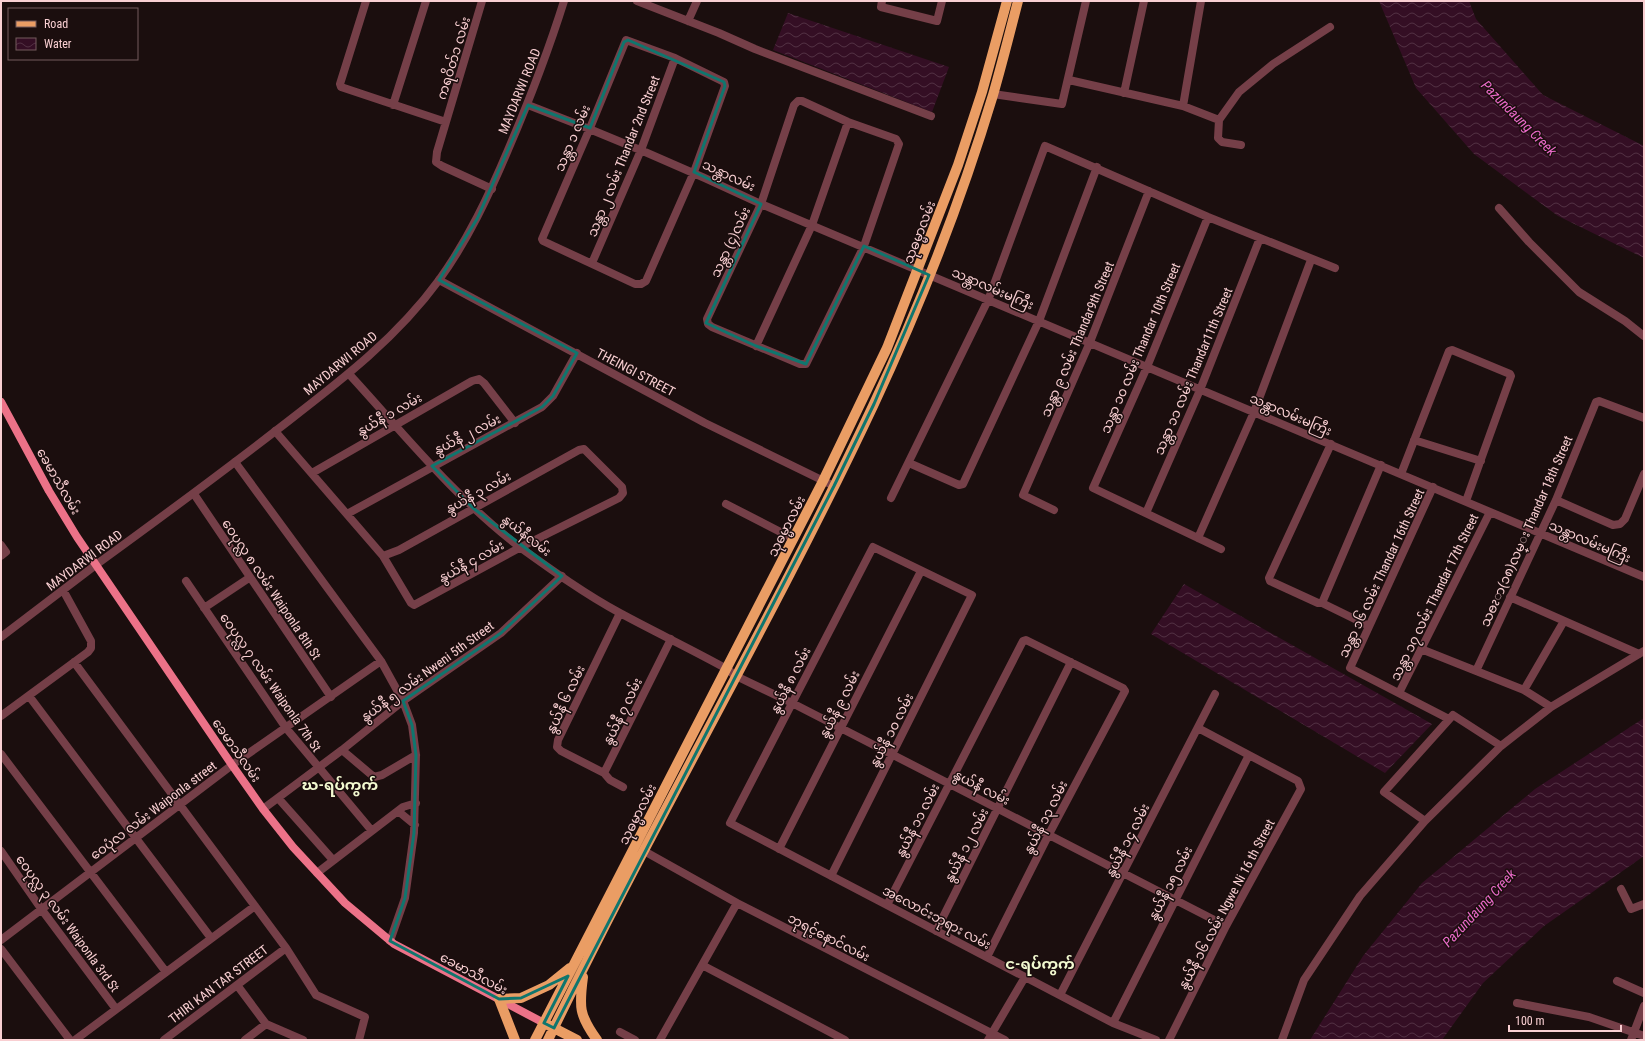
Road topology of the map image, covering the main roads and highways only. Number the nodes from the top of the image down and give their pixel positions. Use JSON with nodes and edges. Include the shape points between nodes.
{"nodes":[{"id":1,"x":1007,"y":1,"type":"edge"},
{"id":2,"x":1018,"y":1,"type":"edge"},
{"id":3,"x":1,"y":402,"type":"edge"},
{"id":4,"x":574,"y":964,"type":"junction"},
{"id":5,"x":584,"y":969,"type":"junction"},
{"id":6,"x":499,"y":1000,"type":"junction"},
{"id":7,"x":544,"y":1023,"type":"junction"},
{"id":8,"x":554,"y":1028,"type":"junction"},
{"id":9,"x":515,"y":1040,"type":"edge"},
{"id":10,"x":535,"y":1040,"type":"edge"},
{"id":11,"x":548,"y":1040,"type":"edge"},
{"id":12,"x":577,"y":1040,"type":"edge"},
{"id":13,"x":598,"y":1040,"type":"edge"}],
"edges":[{"from":1,"to":4,"type":"main road","name":"သုဓမ္မာလမ်း","via":[[961,158],[887,348],[824,481]]},
{"from":2,"to":5,"type":"main road","name":"သုဓမ္မာလမ်း","via":[[994,94],[968,172],[929,275],[874,404]]},
{"from":3,"to":6,"type":"main road","name":"ခေမာသီလမ်း","via":[[77,536],[232,765],[293,847],[345,903],[390,940]]},
{"from":4,"to":6,"type":"main road","via":[[549,985],[521,998]]},
{"from":4,"to":7,"type":"main road","name":"သုဓမ္မာလမ်း"},
{"from":5,"to":8,"type":"main road","name":"သုဓမ္မာလမ်း"},
{"from":5,"to":13,"type":"main road","via":[[580,1002],[585,1024]]},
{"from":6,"to":7,"type":"main road","name":"ခေမာသီလမ်း"},
{"from":6,"to":9,"type":"main road"},
{"from":7,"to":8,"type":"main road"},
{"from":7,"to":10,"type":"main road","name":"သုဓမ္မာလမ်း"},
{"from":8,"to":11,"type":"main road","name":"သုဓမ္မာလမ်း"},
{"from":8,"to":12,"type":"main road"}]}
